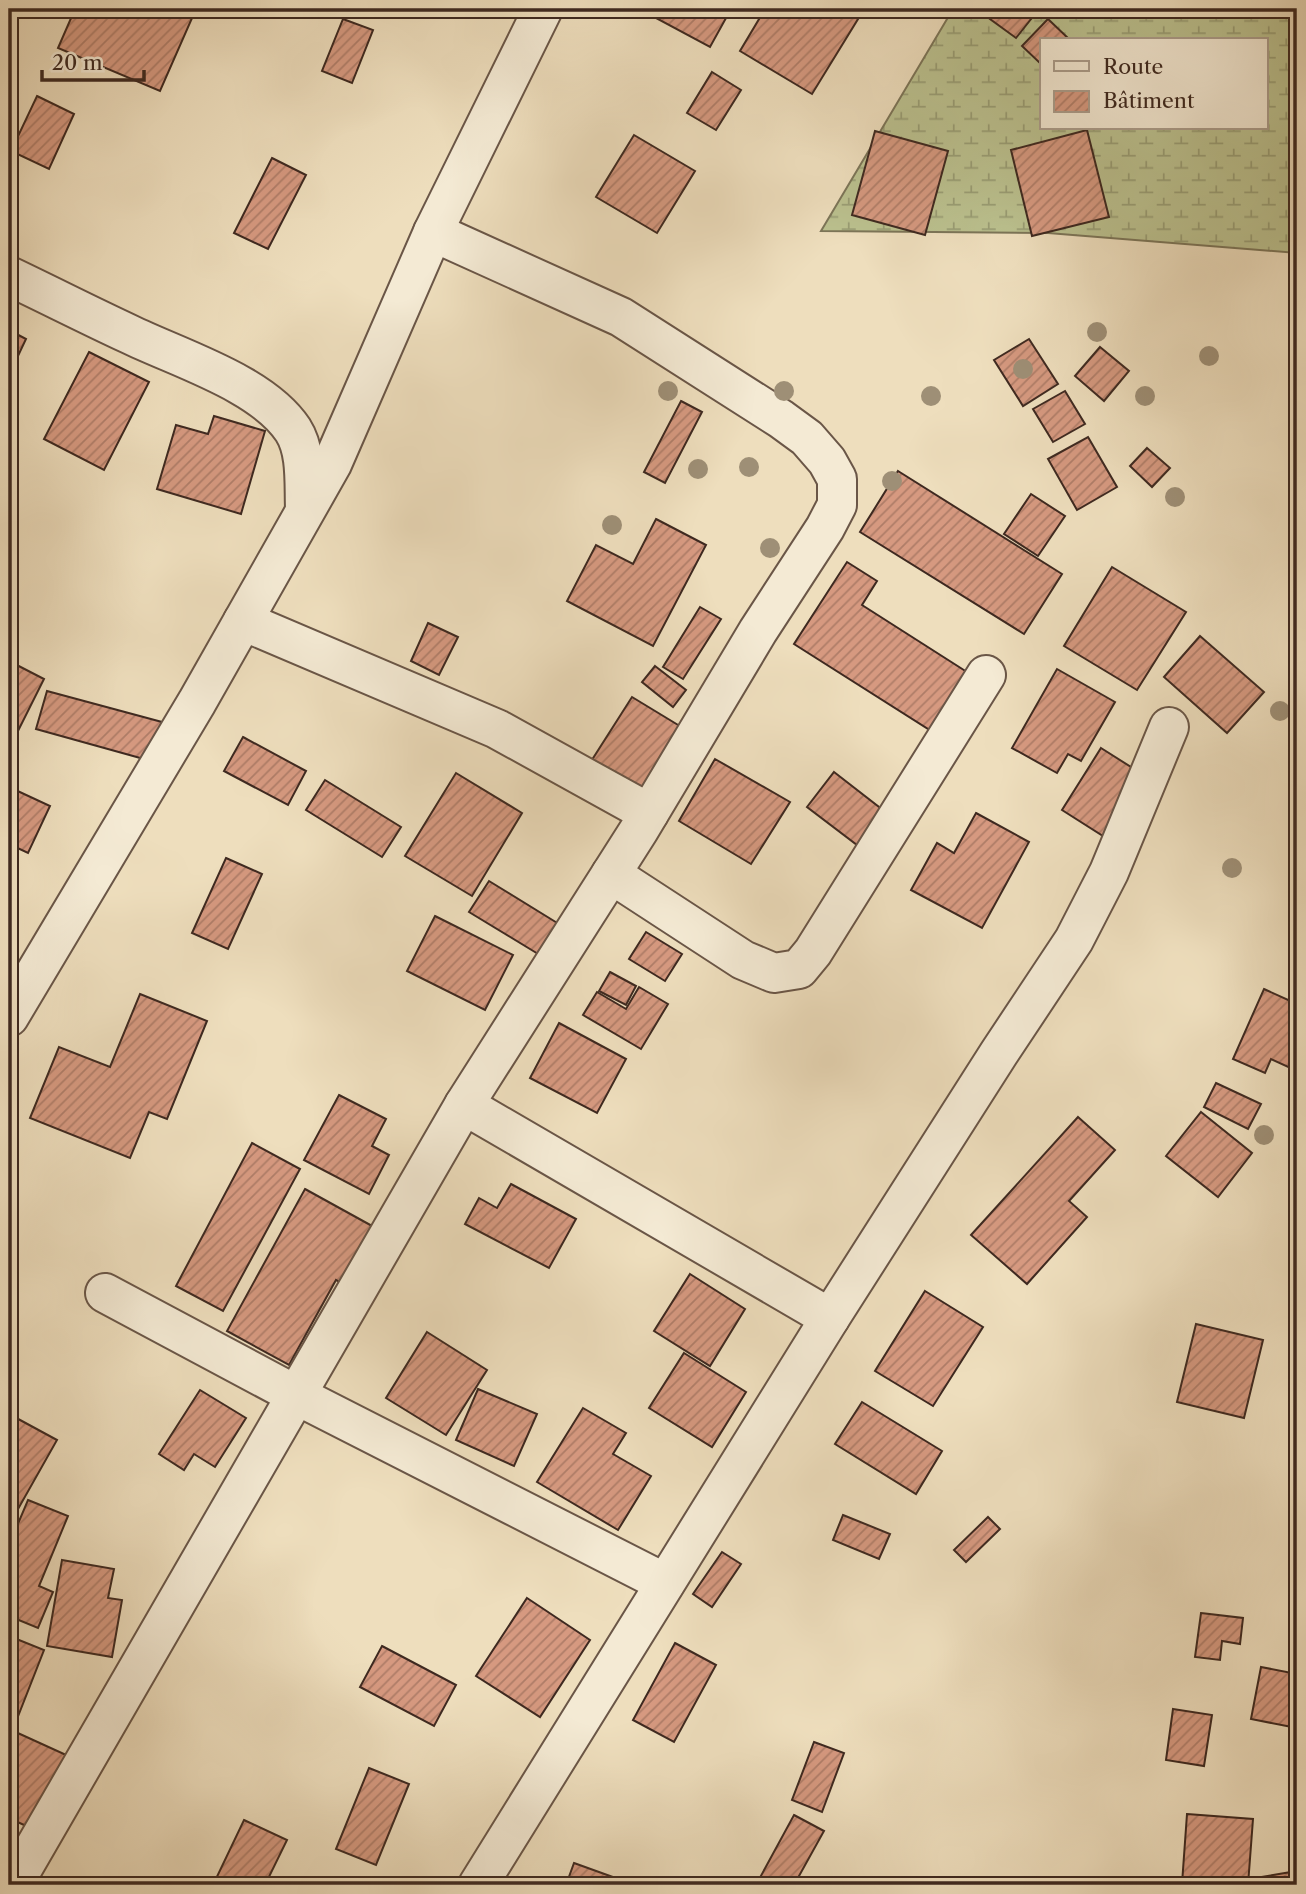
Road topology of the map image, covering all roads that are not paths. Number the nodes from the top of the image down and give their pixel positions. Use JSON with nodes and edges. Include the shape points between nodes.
{"nodes":[{"id":1,"x":543,"y":9,"type":"edge"},
{"id":2,"x":433,"y":232,"type":"junction"},
{"id":3,"x":9,"y":276,"type":"edge"},
{"id":4,"x":305,"y":508,"type":"junction"},
{"id":5,"x":243,"y":621,"type":"junction"},
{"id":6,"x":986,"y":676,"type":"dead end"},
{"id":7,"x":1169,"y":727,"type":"dead end"},
{"id":8,"x":649,"y":813,"type":"junction"},
{"id":9,"x":611,"y":874,"type":"junction"},
{"id":10,"x":9,"y":1017,"type":"edge"},
{"id":11,"x":464,"y":1105,"type":"junction"},
{"id":12,"x":105,"y":1293,"type":"dead end"},
{"id":13,"x":830,"y":1318,"type":"junction"},
{"id":14,"x":296,"y":1395,"type":"junction"},
{"id":15,"x":665,"y":1583,"type":"junction"},
{"id":16,"x":13,"y":1885,"type":"edge"},
{"id":17,"x":478,"y":1885,"type":"edge"}],
"edges":[{"from":1,"to":2,"type":"street"},
{"from":2,"to":4,"type":"street","via":[[332,464]]},
{"from":2,"to":8,"type":"street","via":[[621,317],[798,432],[827,461],[837,480],[836,505],[825,528]]},
{"from":3,"to":4,"type":"street","via":[[242,385],[281,415],[301,452]]},
{"from":4,"to":5,"type":"street"},
{"from":5,"to":8,"type":"street","via":[[497,729]]},
{"from":5,"to":10,"type":"street"},
{"from":6,"to":9,"type":"street","via":[[825,935],[799,969],[774,973],[743,960]]},
{"from":7,"to":13,"type":"street","via":[[1109,872],[1074,940]]},
{"from":8,"to":9,"type":"street"},
{"from":9,"to":11,"type":"street"},
{"from":11,"to":13,"type":"street"},
{"from":11,"to":14,"type":"street"},
{"from":12,"to":14,"type":"street"},
{"from":13,"to":15,"type":"street"},
{"from":14,"to":15,"type":"street"},
{"from":14,"to":16,"type":"street"},
{"from":15,"to":17,"type":"street"}]}
